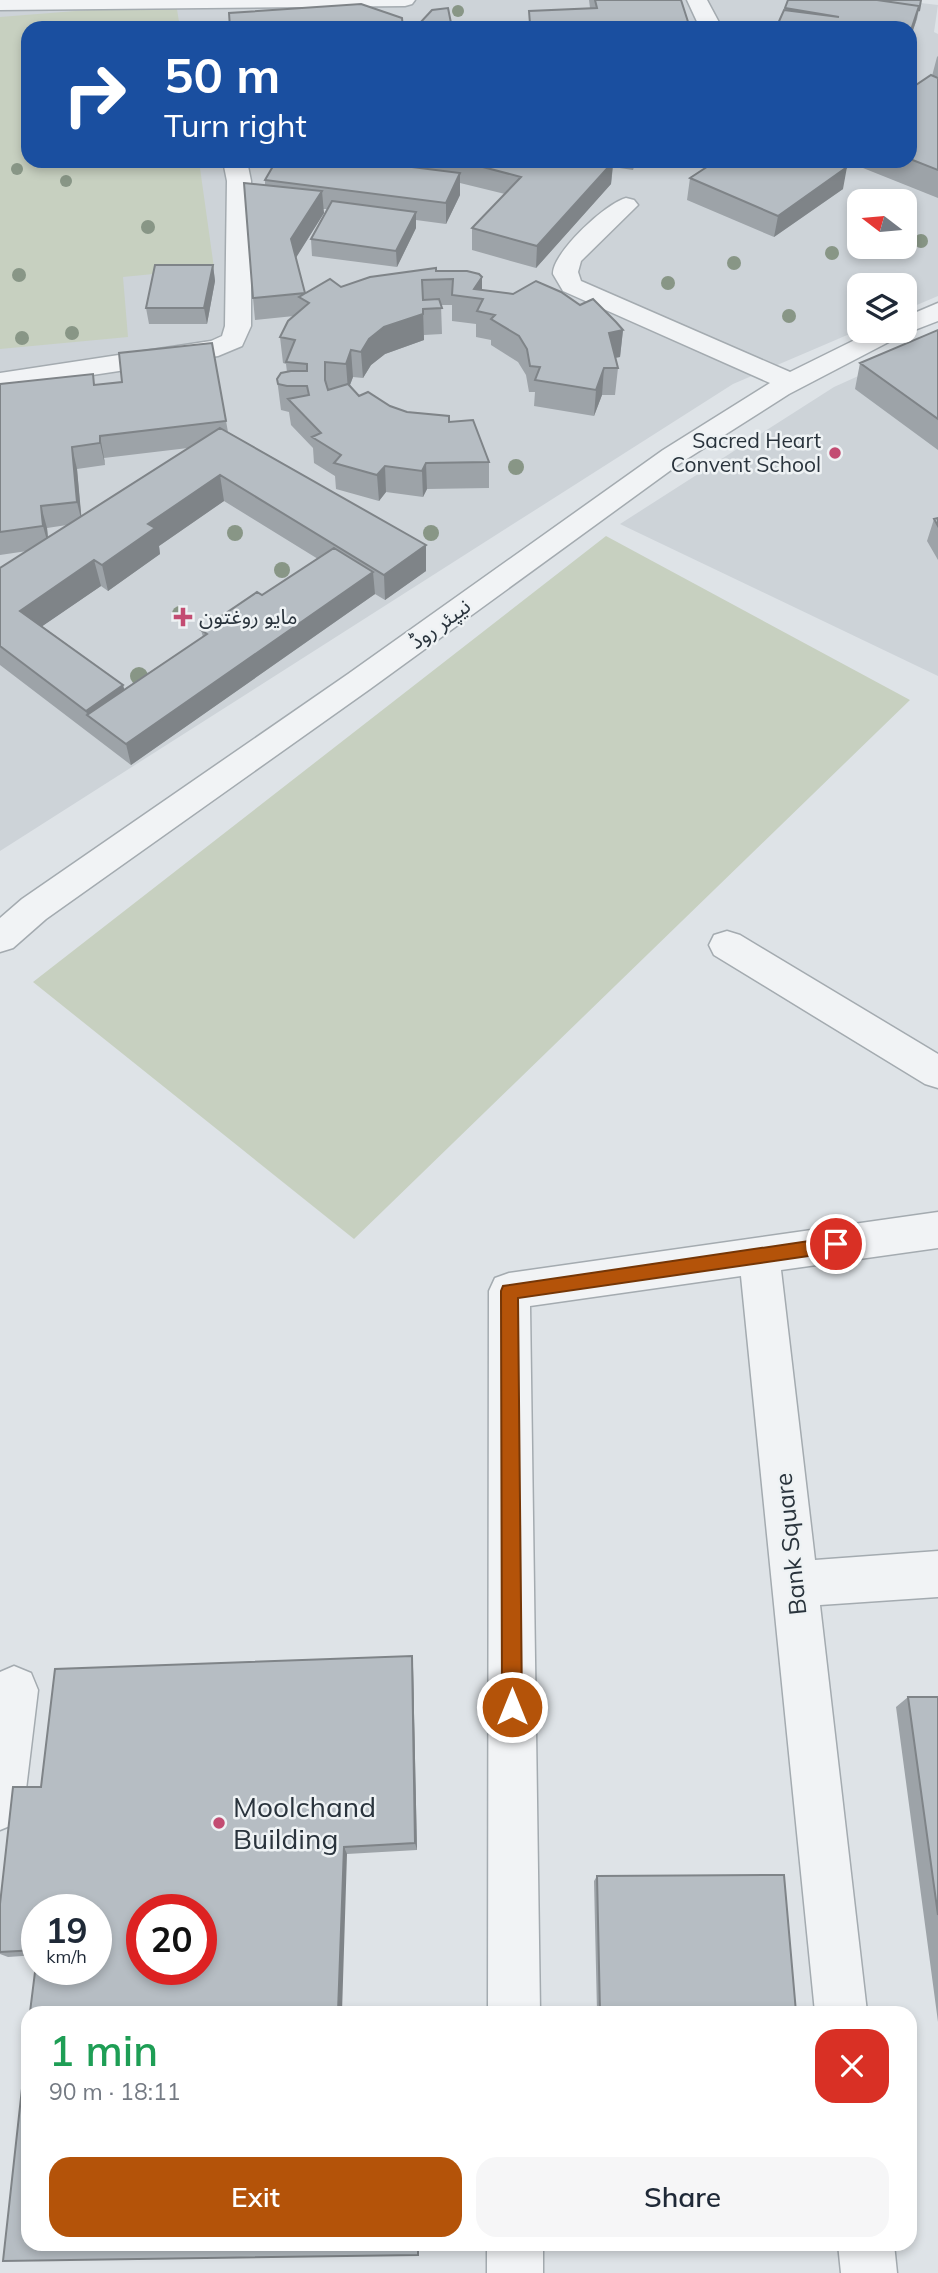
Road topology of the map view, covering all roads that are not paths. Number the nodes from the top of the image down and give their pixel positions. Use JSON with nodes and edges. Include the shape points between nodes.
{"nodes":[{"id":1,"x":405,"y":0,"type":"edge"},
{"id":2,"x":697,"y":0,"type":"edge"},
{"id":3,"x":205,"y":2,"type":"junction"},
{"id":4,"x":0,"y":4,"type":"edge"},
{"id":5,"x":209,"y":21,"type":"edge"},
{"id":6,"x":708,"y":21,"type":"edge"},
{"id":7,"x":236,"y":168,"type":"edge"},
{"id":8,"x":626,"y":205,"type":"dead end"},
{"id":9,"x":938,"y":311,"type":"edge"},
{"id":10,"x":917,"y":321,"type":"edge"},
{"id":11,"x":869,"y":343,"type":"edge"},
{"id":12,"x":0,"y":381,"type":"edge"},
{"id":13,"x":790,"y":382,"type":"junction"},
{"id":14,"x":0,"y":938,"type":"edge"},
{"id":15,"x":727,"y":946,"type":"dead end"},
{"id":16,"x":938,"y":1073,"type":"edge"},
{"id":17,"x":938,"y":1230,"type":"edge"},
{"id":18,"x":759,"y":1255,"type":"junction"},
{"id":19,"x":938,"y":1574,"type":"edge"},
{"id":20,"x":796,"y":1584,"type":"junction"},
{"id":21,"x":14,"y":1690,"type":"dead end"},
{"id":22,"x":0,"y":1806,"type":"edge"},
{"id":23,"x":514,"y":2006,"type":"edge"},
{"id":24,"x":840,"y":2006,"type":"edge"},
{"id":25,"x":515,"y":2251,"type":"edge"},
{"id":26,"x":867,"y":2251,"type":"edge"},
{"id":27,"x":515,"y":2273,"type":"edge"},
{"id":28,"x":869,"y":2273,"type":"edge"}],
"edges":[{"from":1,"to":3,"type":"street"},
{"from":2,"to":6,"type":"street"},
{"from":3,"to":4,"type":"street"},
{"from":3,"to":5,"type":"street"},
{"from":7,"to":12,"type":"street","via":[[238,326],[233,340],[218,348]]},
{"from":8,"to":13,"type":"street","via":[[565,267],[572,286]]},
{"from":9,"to":10,"type":"street"},
{"from":11,"to":13,"type":"street","name":"نیپئر روڈ"},
{"from":13,"to":14,"type":"street","name":"نیپئر روڈ","via":[[667,458],[418,640],[34,909]]},
{"from":15,"to":16,"type":"street"},
{"from":17,"to":18,"type":"street"},
{"from":18,"to":20,"type":"street","name":"Bank Square"},
{"from":18,"to":23,"type":"street","via":[[509,1291]]},
{"from":19,"to":20,"type":"street"},
{"from":20,"to":24,"type":"street","name":"Bank Square"},
{"from":21,"to":22,"type":"street"},
{"from":25,"to":27,"type":"street"},
{"from":26,"to":28,"type":"street"}]}
